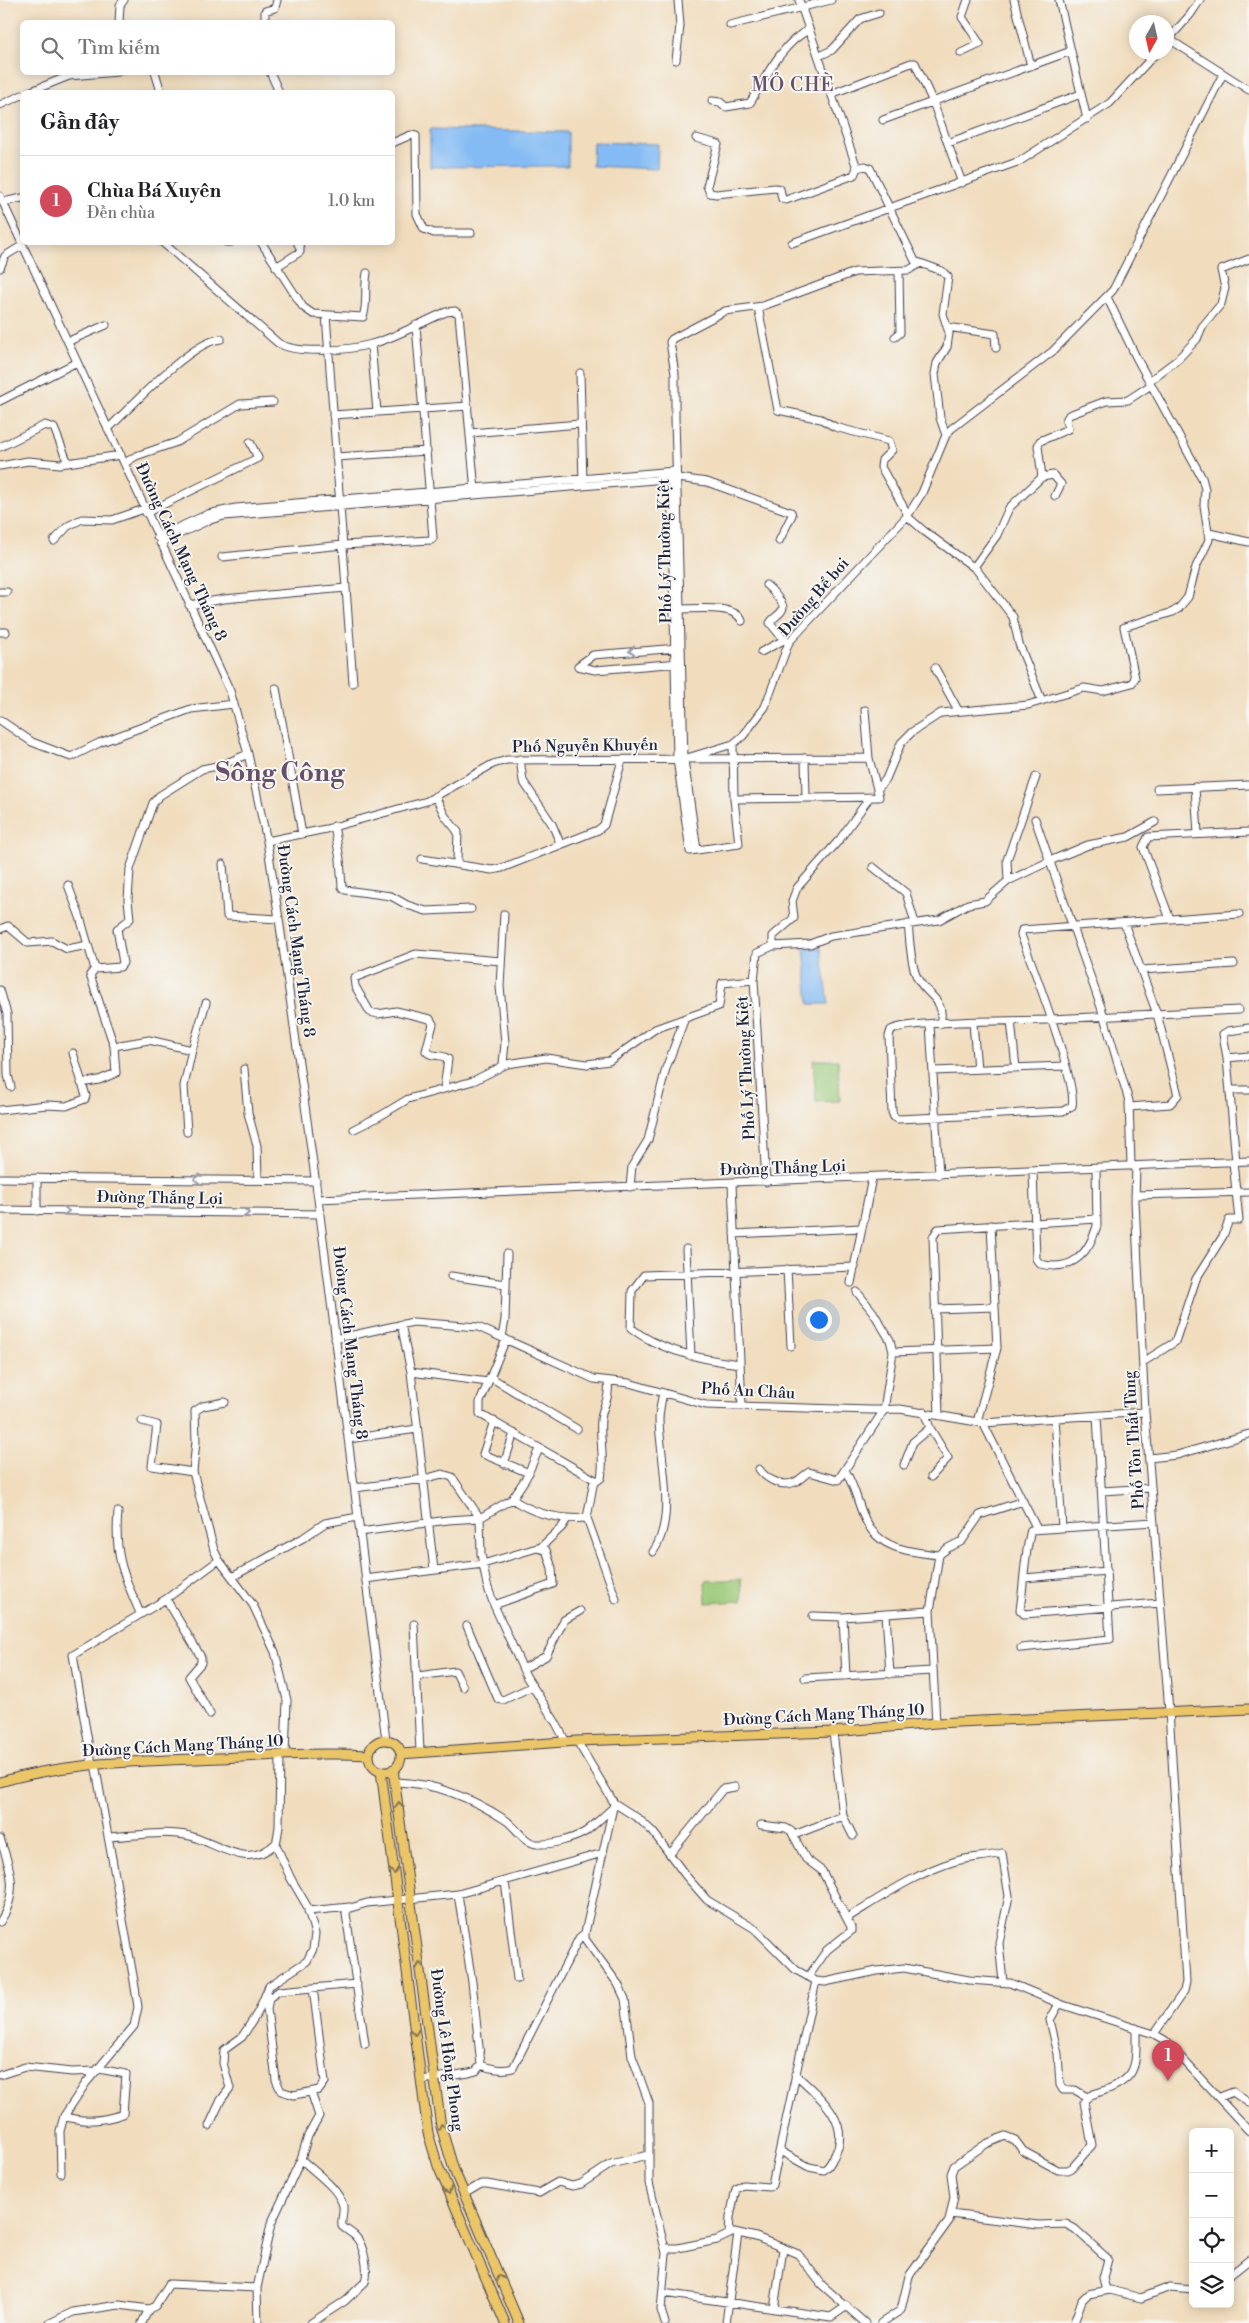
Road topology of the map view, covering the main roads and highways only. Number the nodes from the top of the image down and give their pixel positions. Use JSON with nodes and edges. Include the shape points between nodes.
{"nodes":[{"id":1,"x":1249,"y":1709,"type":"edge"},
{"id":2,"x":400,"y":1754,"type":"junction"},
{"id":3,"x":369,"y":1755,"type":"junction"},
{"id":4,"x":394,"y":1769,"type":"junction"},
{"id":5,"x":381,"y":1771,"type":"junction"},
{"id":6,"x":0,"y":1782,"type":"edge"},
{"id":7,"x":472,"y":2211,"type":"junction"},
{"id":8,"x":458,"y":2217,"type":"junction"},
{"id":9,"x":509,"y":2298,"type":"junction"},
{"id":10,"x":496,"y":2303,"type":"junction"},
{"id":11,"x":505,"y":2323,"type":"edge"},
{"id":12,"x":519,"y":2323,"type":"edge"}],
"edges":[{"from":1,"to":2,"type":"main road","name":"Đường Cách Mạng Tháng 10","via":[[833,1732],[577,1741]]},
{"from":2,"to":3,"type":"main road","via":[[396,1744],[386,1740],[374,1744]]},
{"from":2,"to":4,"type":"main road","via":[[400,1761]]},
{"from":3,"to":5,"type":"main road","via":[[372,1765]]},
{"from":3,"to":6,"type":"main road","name":"Đường Cách Mạng Tháng 10","via":[[327,1753],[94,1764]]},
{"from":4,"to":5,"type":"main road"},
{"from":7,"to":4,"type":"main road","name":"Đường Lê Hồng Phong","one_way":true,"via":[[454,2170],[441,2127]]},
{"from":5,"to":8,"type":"main road","name":"Đường Lê Hồng Phong","one_way":true,"via":[[428,2133]]},
{"from":7,"to":8,"type":"main road"},
{"from":9,"to":7,"type":"main road","name":"Đường Lê Hồng Phong","one_way":true},
{"from":8,"to":10,"type":"main road","name":"Đường Lê Hồng Phong"},
{"from":9,"to":10,"type":"main road"},
{"from":9,"to":12,"type":"main road","name":"Đường Lê Hồng Phong"},
{"from":10,"to":11,"type":"main road","name":"Đường Lê Hồng Phong"}]}
